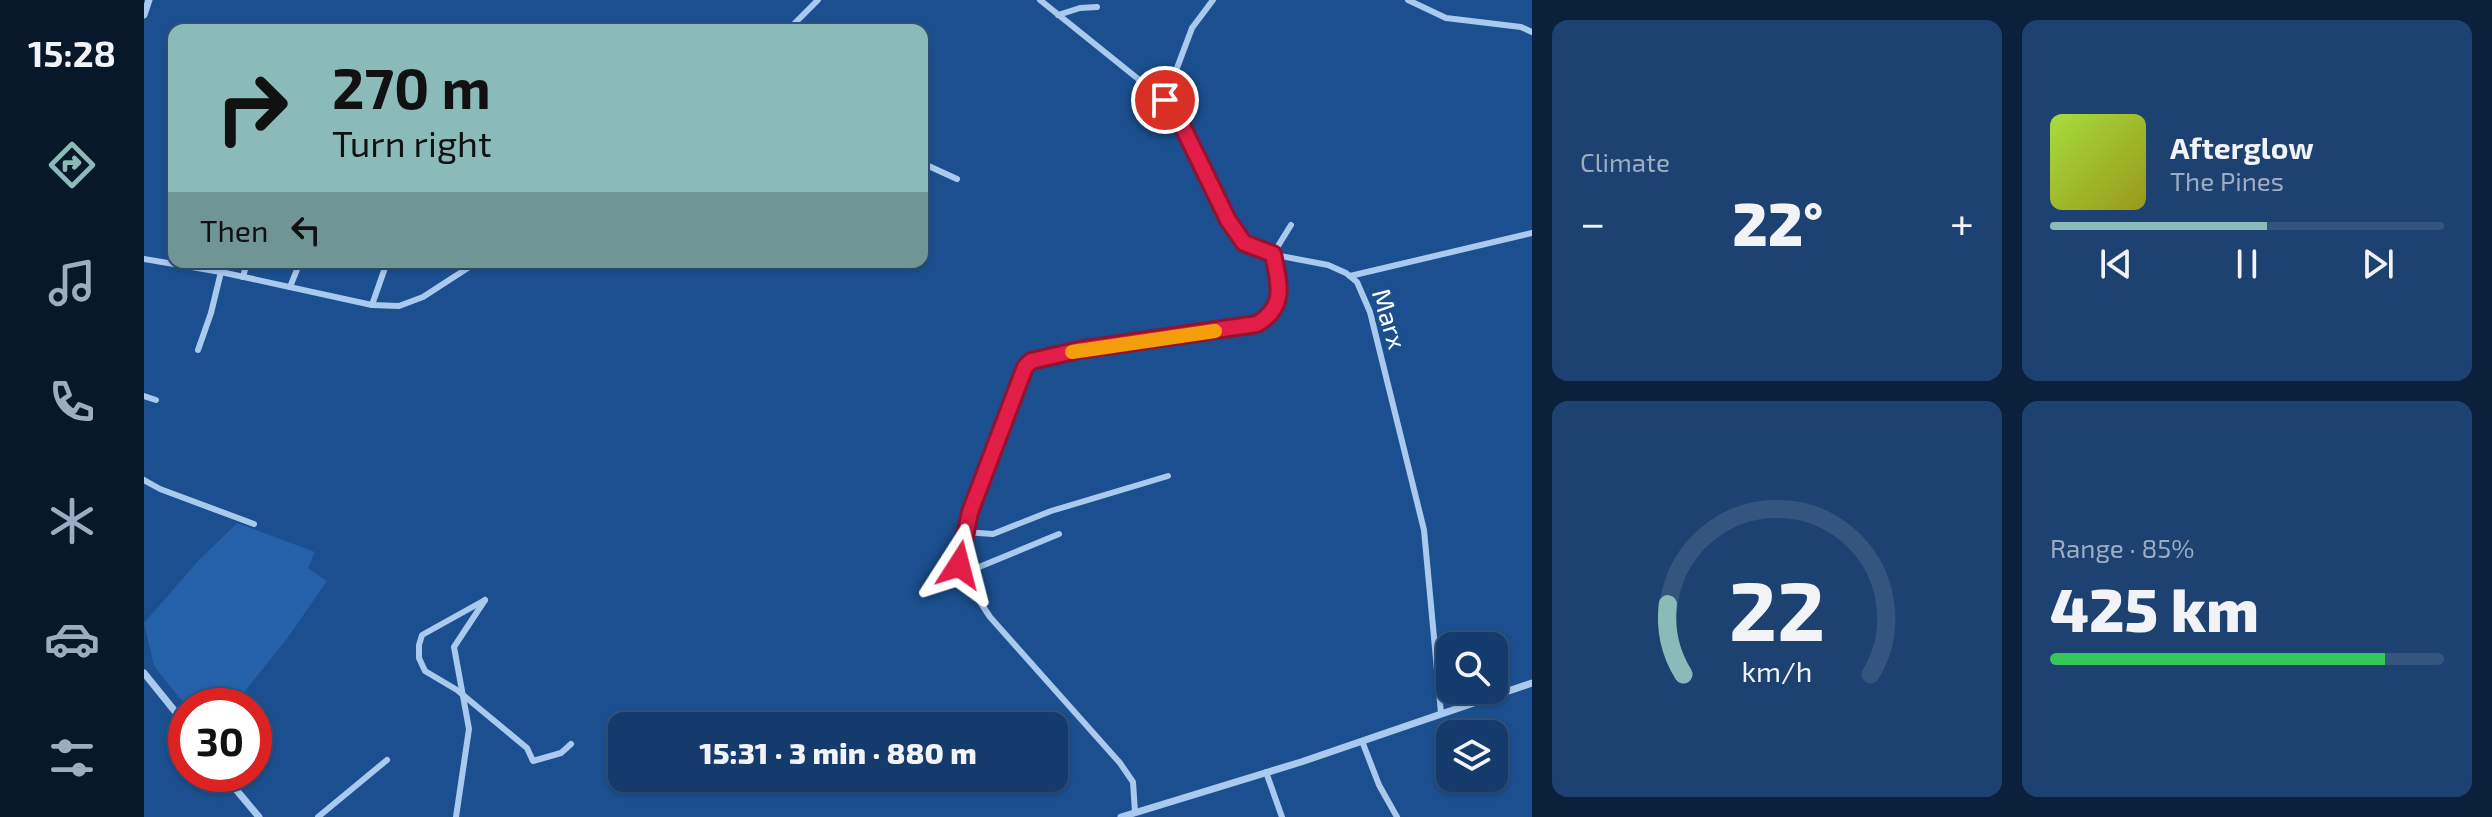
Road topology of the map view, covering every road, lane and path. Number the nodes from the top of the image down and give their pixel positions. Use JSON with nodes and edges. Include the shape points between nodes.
{"nodes":[{"id":1,"x":149,"y":0,"type":"edge"},
{"id":2,"x":818,"y":0,"type":"edge"},
{"id":3,"x":1040,"y":0,"type":"edge"},
{"id":4,"x":1213,"y":0,"type":"edge"},
{"id":5,"x":1408,"y":0,"type":"edge"},
{"id":6,"x":1097,"y":7,"type":"dead end"},
{"id":7,"x":144,"y":15,"type":"edge"},
{"id":8,"x":1058,"y":15,"type":"junction"},
{"id":9,"x":794,"y":24,"type":"edge"},
{"id":10,"x":1532,"y":32,"type":"edge"},
{"id":11,"x":1165,"y":100,"type":"junction"},
{"id":12,"x":928,"y":166,"type":"edge"},
{"id":13,"x":957,"y":179,"type":"dead end"},
{"id":14,"x":1291,"y":225,"type":"dead end"},
{"id":15,"x":1532,"y":233,"type":"edge"},
{"id":16,"x":1273,"y":254,"type":"junction"},
{"id":17,"x":144,"y":259,"type":"edge"},
{"id":18,"x":168,"y":261,"type":"edge"},
{"id":19,"x":202,"y":268,"type":"edge"},
{"id":20,"x":245,"y":268,"type":"edge"},
{"id":21,"x":298,"y":268,"type":"edge"},
{"id":22,"x":385,"y":268,"type":"edge"},
{"id":23,"x":468,"y":268,"type":"edge"},
{"id":24,"x":221,"y":272,"type":"junction"},
{"id":25,"x":1350,"y":276,"type":"junction"},
{"id":26,"x":243,"y":277,"type":"junction"},
{"id":27,"x":290,"y":287,"type":"junction"},
{"id":28,"x":372,"y":305,"type":"junction"},
{"id":29,"x":198,"y":350,"type":"dead end"},
{"id":30,"x":144,"y":396,"type":"edge"},
{"id":31,"x":156,"y":400,"type":"dead end"},
{"id":32,"x":1168,"y":476,"type":"dead end"},
{"id":33,"x":144,"y":480,"type":"edge"},
{"id":34,"x":254,"y":524,"type":"dead end"},
{"id":35,"x":964,"y":532,"type":"junction"},
{"id":36,"x":1059,"y":534,"type":"dead end"},
{"id":37,"x":962,"y":574,"type":"junction"},
{"id":38,"x":144,"y":673,"type":"edge"},
{"id":39,"x":1532,"y":683,"type":"edge"},
{"id":40,"x":463,"y":695,"type":"junction"},
{"id":41,"x":168,"y":703,"type":"edge"},
{"id":42,"x":1441,"y":713,"type":"junction"},
{"id":43,"x":1362,"y":741,"type":"junction"},
{"id":44,"x":571,"y":744,"type":"dead end"},
{"id":45,"x":387,"y":760,"type":"dead end"},
{"id":46,"x":1266,"y":772,"type":"junction"},
{"id":47,"x":238,"y":792,"type":"edge"},
{"id":48,"x":1135,"y":812,"type":"junction"},
{"id":49,"x":259,"y":817,"type":"edge"},
{"id":50,"x":318,"y":817,"type":"edge"},
{"id":51,"x":456,"y":817,"type":"edge"},
{"id":52,"x":1121,"y":817,"type":"edge"},
{"id":53,"x":1282,"y":817,"type":"edge"},
{"id":54,"x":1397,"y":817,"type":"edge"}],
"edges":[{"from":1,"to":7,"type":"street"},
{"from":2,"to":9,"type":"street"},
{"from":3,"to":8,"type":"street","name":"Marx"},
{"from":4,"to":11,"type":"street","via":[[1192,28]]},
{"from":5,"to":10,"type":"street","via":[[1446,18]]},
{"from":6,"to":8,"type":"street"},
{"from":8,"to":11,"type":"street","name":"Marx"},
{"from":11,"to":16,"type":"street","name":"Marx","via":[[1244,243]]},
{"from":12,"to":13,"type":"street"},
{"from":14,"to":16,"type":"street"},
{"from":15,"to":25,"type":"street"},
{"from":16,"to":25,"type":"street","name":"Marx","via":[[1328,265]]},
{"from":16,"to":35,"type":"street","via":[[1278,306],[1257,324],[1031,361]]},
{"from":17,"to":18,"type":"street"},
{"from":19,"to":24,"type":"street"},
{"from":20,"to":26,"type":"street"},
{"from":21,"to":27,"type":"street"},
{"from":22,"to":28,"type":"street"},
{"from":23,"to":28,"type":"street","via":[[423,297],[399,306]]},
{"from":24,"to":26,"type":"street"},
{"from":24,"to":29,"type":"street"},
{"from":25,"to":42,"type":"street","name":"Marx","via":[[1370,312],[1424,530]]},
{"from":26,"to":27,"type":"street"},
{"from":27,"to":28,"type":"street"},
{"from":30,"to":31,"type":"street"},
{"from":32,"to":35,"type":"street","via":[[993,534]]},
{"from":33,"to":34,"type":"street"},
{"from":35,"to":37,"type":"street"},
{"from":36,"to":37,"type":"street"},
{"from":37,"to":48,"type":"street","via":[[990,617],[1120,763],[1133,782]]},
{"from":38,"to":41,"type":"street"},
{"from":39,"to":42,"type":"street"},
{"from":40,"to":40,"type":"street","via":[[454,647],[485,600],[422,635],[419,645],[425,671]]},
{"from":40,"to":44,"type":"street","via":[[527,748],[533,761],[561,753]]},
{"from":40,"to":51,"type":"street","via":[[469,729]]},
{"from":42,"to":43,"type":"street"},
{"from":43,"to":46,"type":"street"},
{"from":43,"to":54,"type":"street"},
{"from":45,"to":50,"type":"street"},
{"from":46,"to":48,"type":"street"},
{"from":46,"to":53,"type":"street"},
{"from":47,"to":49,"type":"street"},
{"from":48,"to":52,"type":"street"}]}
